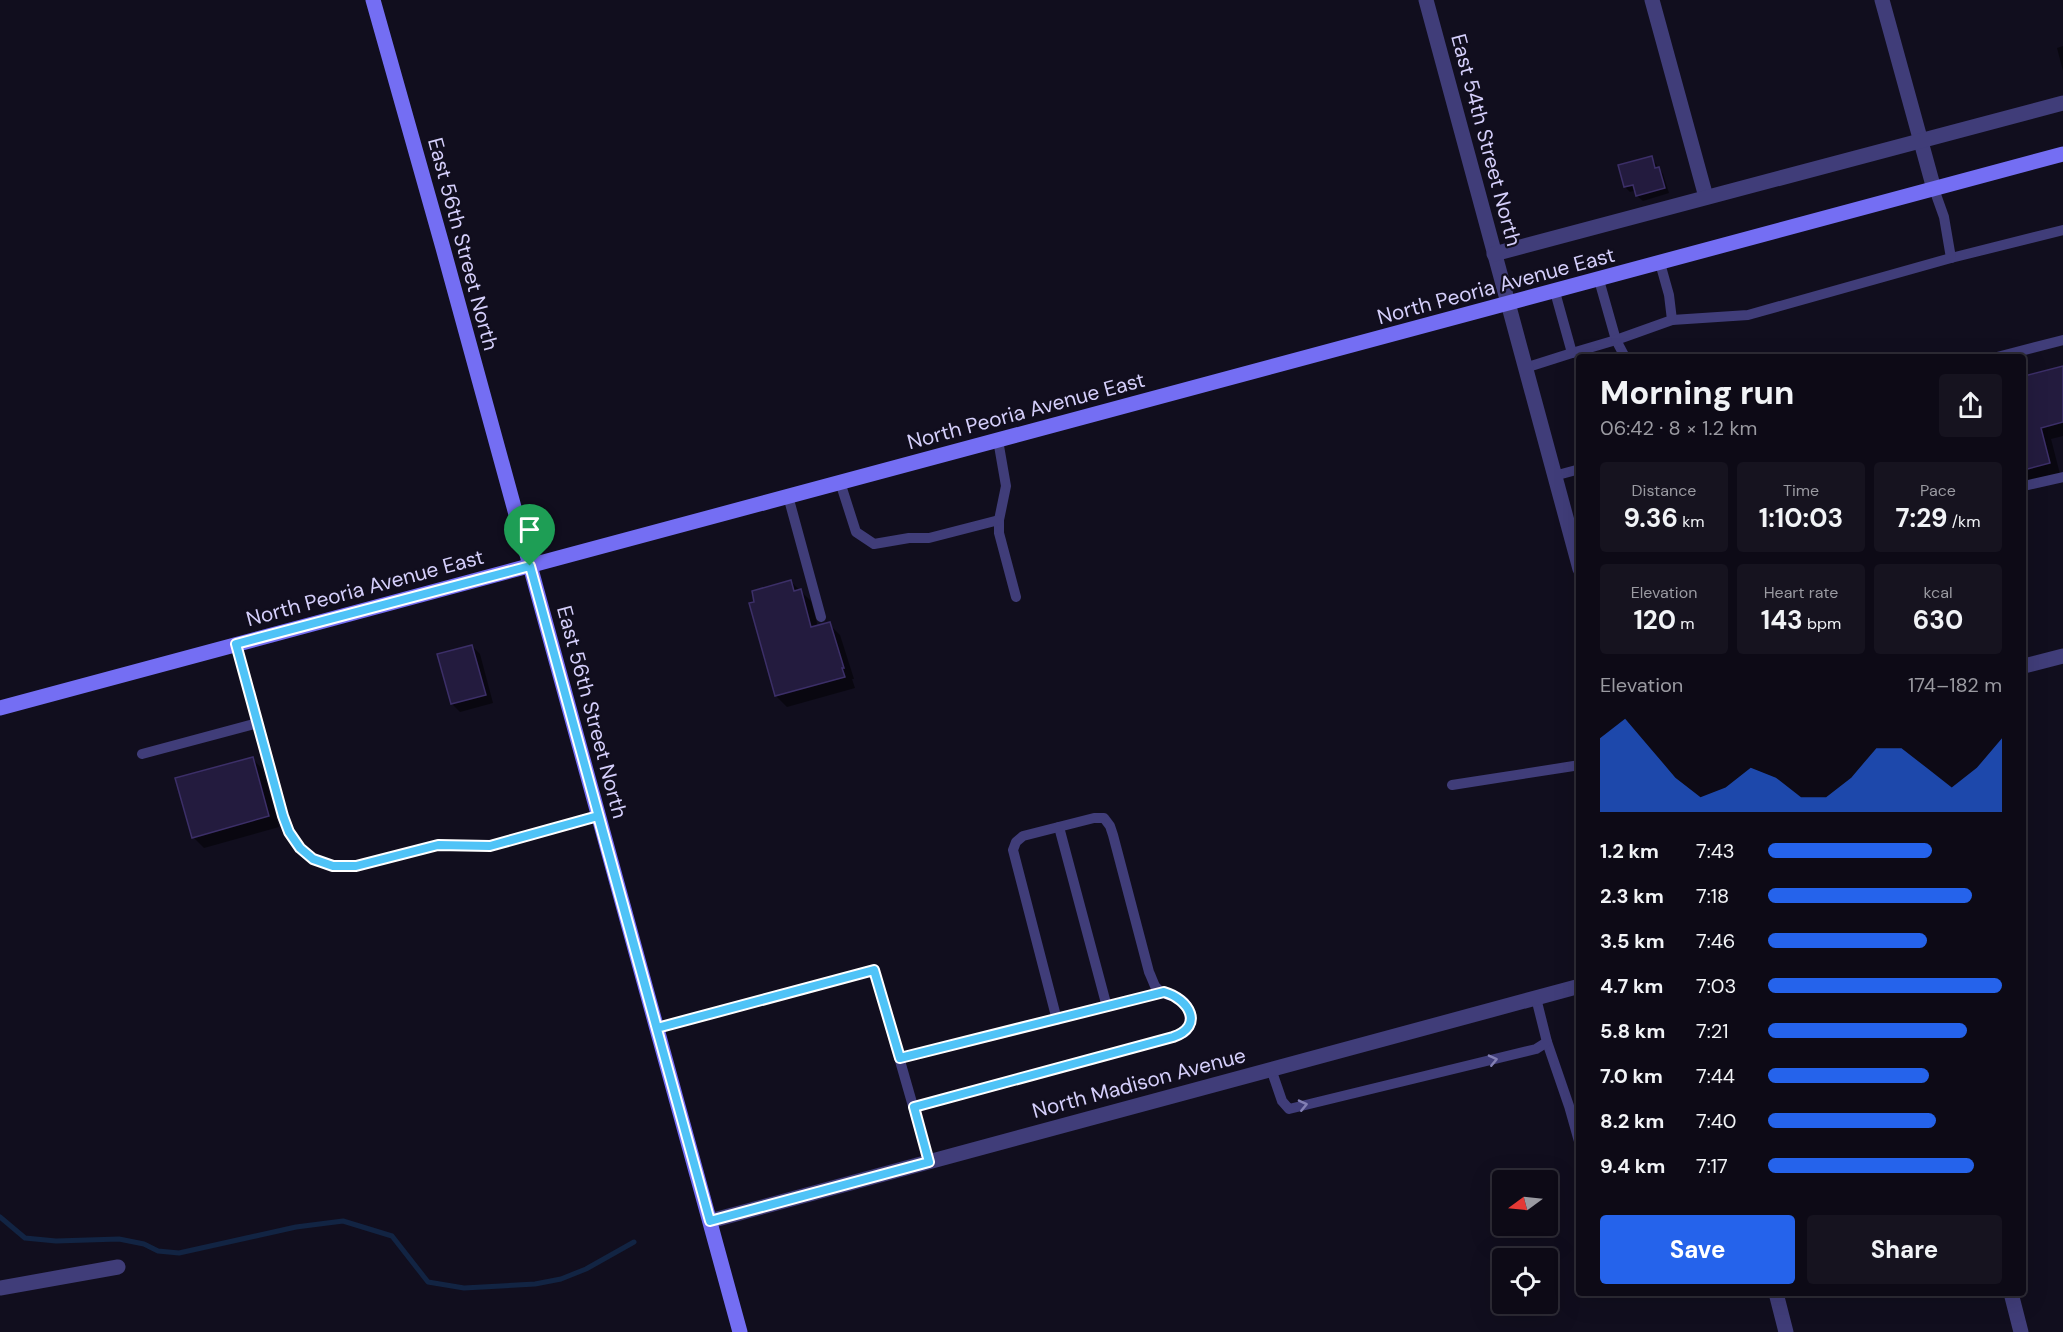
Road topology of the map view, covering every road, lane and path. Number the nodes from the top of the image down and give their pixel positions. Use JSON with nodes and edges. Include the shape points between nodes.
{"nodes":[{"id":1,"x":373,"y":0,"type":"edge"},
{"id":2,"x":1426,"y":0,"type":"edge"},
{"id":3,"x":1652,"y":0,"type":"edge"},
{"id":4,"x":1882,"y":0,"type":"edge"},
{"id":5,"x":2063,"y":103,"type":"edge"},
{"id":6,"x":1921,"y":140,"type":"junction"},
{"id":7,"x":2063,"y":154,"type":"edge"},
{"id":8,"x":1934,"y":189,"type":"junction"},
{"id":9,"x":1706,"y":197,"type":"junction"},
{"id":10,"x":2063,"y":230,"type":"edge"},
{"id":11,"x":1494,"y":254,"type":"junction"},
{"id":12,"x":1951,"y":258,"type":"junction"},
{"id":13,"x":1660,"y":263,"type":"junction"},
{"id":14,"x":1599,"y":280,"type":"junction"},
{"id":15,"x":1555,"y":292,"type":"junction"},
{"id":16,"x":1508,"y":304,"type":"junction"},
{"id":17,"x":1672,"y":320,"type":"junction"},
{"id":18,"x":1616,"y":340,"type":"junction"},
{"id":19,"x":2063,"y":340,"type":"edge"},
{"id":20,"x":1572,"y":353,"type":"junction"},
{"id":21,"x":1623,"y":354,"type":"edge"},
{"id":22,"x":2009,"y":354,"type":"edge"},
{"id":23,"x":1525,"y":368,"type":"junction"},
{"id":24,"x":998,"y":440,"type":"junction"},
{"id":25,"x":1576,"y":470,"type":"edge"},
{"id":26,"x":1554,"y":476,"type":"junction"},
{"id":27,"x":2063,"y":477,"type":"edge"},
{"id":28,"x":840,"y":482,"type":"junction"},
{"id":29,"x":2026,"y":486,"type":"edge"},
{"id":30,"x":788,"y":496,"type":"junction"},
{"id":31,"x":999,"y":520,"type":"junction"},
{"id":32,"x":1576,"y":555,"type":"edge"},
{"id":33,"x":530,"y":566,"type":"junction"},
{"id":34,"x":1016,"y":597,"type":"dead end"},
{"id":35,"x":821,"y":616,"type":"dead end"},
{"id":36,"x":236,"y":644,"type":"junction"},
{"id":37,"x":2063,"y":656,"type":"edge"},
{"id":38,"x":2026,"y":665,"type":"edge"},
{"id":39,"x":0,"y":708,"type":"edge"},
{"id":40,"x":258,"y":723,"type":"junction"},
{"id":41,"x":142,"y":754,"type":"dead end"},
{"id":42,"x":1576,"y":766,"type":"edge"},
{"id":43,"x":1452,"y":785,"type":"dead end"},
{"id":44,"x":598,"y":816,"type":"junction"},
{"id":45,"x":1059,"y":827,"type":"junction"},
{"id":46,"x":1576,"y":987,"type":"edge"},
{"id":47,"x":1164,"y":992,"type":"junction"},
{"id":48,"x":1536,"y":998,"type":"junction"},
{"id":49,"x":1107,"y":1007,"type":"junction"},
{"id":50,"x":1057,"y":1020,"type":"junction"},
{"id":51,"x":657,"y":1028,"type":"junction"},
{"id":52,"x":1547,"y":1042,"type":"junction"},
{"id":53,"x":900,"y":1058,"type":"junction"},
{"id":54,"x":1271,"y":1070,"type":"junction"},
{"id":55,"x":914,"y":1107,"type":"junction"},
{"id":56,"x":1576,"y":1131,"type":"edge"},
{"id":57,"x":929,"y":1162,"type":"junction"},
{"id":58,"x":710,"y":1221,"type":"junction"},
{"id":59,"x":118,"y":1267,"type":"dead end"},
{"id":60,"x":0,"y":1288,"type":"edge"},
{"id":61,"x":1777,"y":1296,"type":"edge"},
{"id":62,"x":2012,"y":1296,"type":"edge"},
{"id":63,"x":740,"y":1332,"type":"edge"},
{"id":64,"x":1786,"y":1332,"type":"edge"},
{"id":65,"x":2021,"y":1332,"type":"edge"}],
"edges":[{"from":1,"to":33,"type":"main road","name":"East 56th Street North"},
{"from":2,"to":11,"type":"street","name":"East 54th Street North"},
{"from":3,"to":9,"type":"street"},
{"from":4,"to":6,"type":"street"},
{"from":5,"to":6,"type":"street","name":"North Peoria Avenue East"},
{"from":6,"to":8,"type":"street"},
{"from":6,"to":9,"type":"street","name":"North Peoria Avenue East"},
{"from":7,"to":8,"type":"main road","name":"North Peoria Avenue East"},
{"from":8,"to":12,"type":"lane","via":[[1944,217]]},
{"from":8,"to":13,"type":"main road","name":"North Peoria Avenue East"},
{"from":9,"to":11,"type":"street","name":"North Peoria Avenue East"},
{"from":10,"to":12,"type":"lane"},
{"from":11,"to":16,"type":"street","name":"East 54th Street North"},
{"from":12,"to":17,"type":"lane","via":[[1748,315]]},
{"from":13,"to":14,"type":"main road","name":"North Peoria Avenue East"},
{"from":13,"to":17,"type":"lane"},
{"from":14,"to":15,"type":"main road","name":"North Peoria Avenue East"},
{"from":14,"to":18,"type":"lane"},
{"from":15,"to":16,"type":"main road","name":"North Peoria Avenue East"},
{"from":15,"to":20,"type":"lane"},
{"from":16,"to":23,"type":"street","name":"East 54th Street North"},
{"from":16,"to":24,"type":"main road","name":"North Peoria Avenue East"},
{"from":17,"to":18,"type":"lane"},
{"from":18,"to":20,"type":"lane"},
{"from":18,"to":21,"type":"lane"},
{"from":19,"to":22,"type":"lane"},
{"from":20,"to":23,"type":"lane"},
{"from":23,"to":26,"type":"street","name":"East 54th Street North"},
{"from":24,"to":28,"type":"main road","name":"North Peoria Avenue East"},
{"from":24,"to":31,"type":"lane","via":[[1006,486]]},
{"from":25,"to":26,"type":"lane"},
{"from":26,"to":32,"type":"street","name":"East 54th Street North"},
{"from":27,"to":29,"type":"lane"},
{"from":28,"to":30,"type":"main road","name":"North Peoria Avenue East"},
{"from":28,"to":31,"type":"lane","via":[[856,532],[874,544],[929,538]]},
{"from":30,"to":33,"type":"main road","name":"North Peoria Avenue East"},
{"from":30,"to":35,"type":"lane"},
{"from":31,"to":34,"type":"lane"},
{"from":33,"to":36,"type":"main road","name":"North Peoria Avenue East"},
{"from":33,"to":44,"type":"main road","name":"East 56th Street North"},
{"from":36,"to":39,"type":"main road","name":"North Peoria Avenue East"},
{"from":36,"to":40,"type":"lane"},
{"from":37,"to":38,"type":"street"},
{"from":40,"to":41,"type":"lane"},
{"from":40,"to":44,"type":"lane","via":[[289,832],[313,859],[333,866],[356,866],[438,845],[490,846]]},
{"from":42,"to":43,"type":"lane"},
{"from":44,"to":51,"type":"main road","name":"East 56th Street North"},
{"from":45,"to":47,"type":"lane","via":[[1094,818],[1104,818],[1110,826],[1149,972]]},
{"from":45,"to":49,"type":"lane"},
{"from":45,"to":50,"type":"lane","via":[[1023,836],[1013,850]]},
{"from":46,"to":48,"type":"street","name":"North Madison Avenue"},
{"from":47,"to":49,"type":"lane"},
{"from":47,"to":55,"type":"lane","via":[[1185,1002],[1190,1026],[1184,1033]]},
{"from":48,"to":52,"type":"lane"},
{"from":48,"to":54,"type":"street","name":"North Madison Avenue"},
{"from":49,"to":50,"type":"lane"},
{"from":50,"to":53,"type":"lane"},
{"from":51,"to":53,"type":"lane","via":[[874,970]]},
{"from":51,"to":58,"type":"main road","name":"East 56th Street North"},
{"from":54,"to":52,"type":"lane","one_way":true,"via":[[1282,1101],[1289,1109],[1536,1049]]},
{"from":52,"to":56,"type":"lane"},
{"from":53,"to":55,"type":"lane"},
{"from":54,"to":57,"type":"street","name":"North Madison Avenue"},
{"from":55,"to":57,"type":"lane"},
{"from":57,"to":58,"type":"street","name":"North Madison Avenue"},
{"from":58,"to":63,"type":"main road","name":"East 56th Street North"},
{"from":59,"to":60,"type":"street"},
{"from":61,"to":64,"type":"street"},
{"from":62,"to":65,"type":"street"}]}
